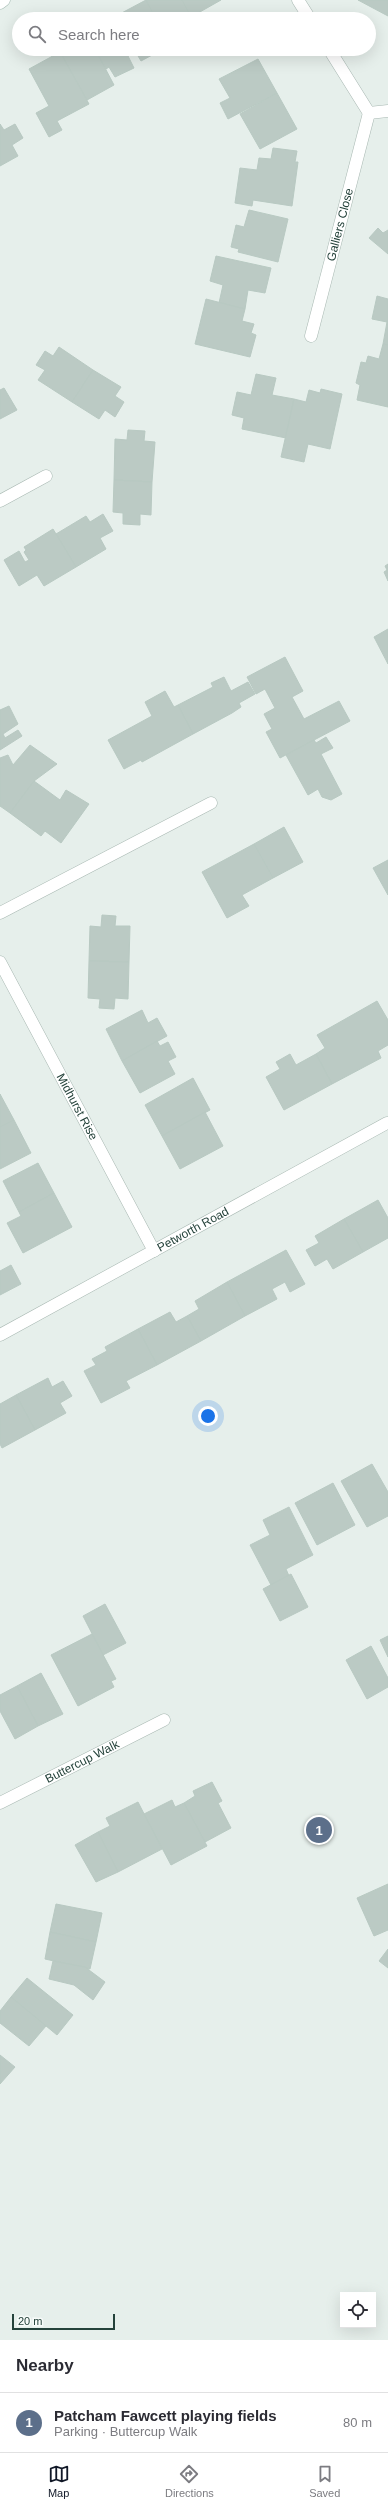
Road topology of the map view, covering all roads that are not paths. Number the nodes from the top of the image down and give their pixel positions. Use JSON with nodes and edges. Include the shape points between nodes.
{"nodes":[{"id":1,"x":4,"y":0,"type":"edge"},
{"id":2,"x":298,"y":0,"type":"edge"},
{"id":3,"x":0,"y":3,"type":"edge"},
{"id":4,"x":306,"y":12,"type":"edge"},
{"id":5,"x":333,"y":56,"type":"edge"},
{"id":6,"x":388,"y":111,"type":"edge"},
{"id":7,"x":369,"y":113,"type":"junction"},
{"id":8,"x":311,"y":336,"type":"dead end"},
{"id":9,"x":46,"y":476,"type":"dead end"},
{"id":10,"x":0,"y":501,"type":"edge"},
{"id":11,"x":211,"y":802,"type":"dead end"},
{"id":12,"x":0,"y":913,"type":"edge"},
{"id":13,"x":0,"y":962,"type":"edge"},
{"id":14,"x":386,"y":1123,"type":"dead end"},
{"id":15,"x":154,"y":1251,"type":"junction"},
{"id":16,"x":0,"y":1335,"type":"edge"},
{"id":17,"x":164,"y":1720,"type":"dead end"},
{"id":18,"x":0,"y":1803,"type":"edge"}],
"edges":[{"from":1,"to":3,"type":"street"},
{"from":2,"to":4,"type":"street"},
{"from":5,"to":7,"type":"street"},
{"from":6,"to":7,"type":"street"},
{"from":7,"to":8,"type":"street","name":"Galliers Close"},
{"from":9,"to":10,"type":"street"},
{"from":11,"to":12,"type":"street"},
{"from":13,"to":15,"type":"street","name":"Midhurst Rise"},
{"from":14,"to":15,"type":"street","name":"Petworth Road"},
{"from":15,"to":16,"type":"street","name":"Petworth Road"},
{"from":17,"to":18,"type":"street","name":"Buttercup Walk"}]}
